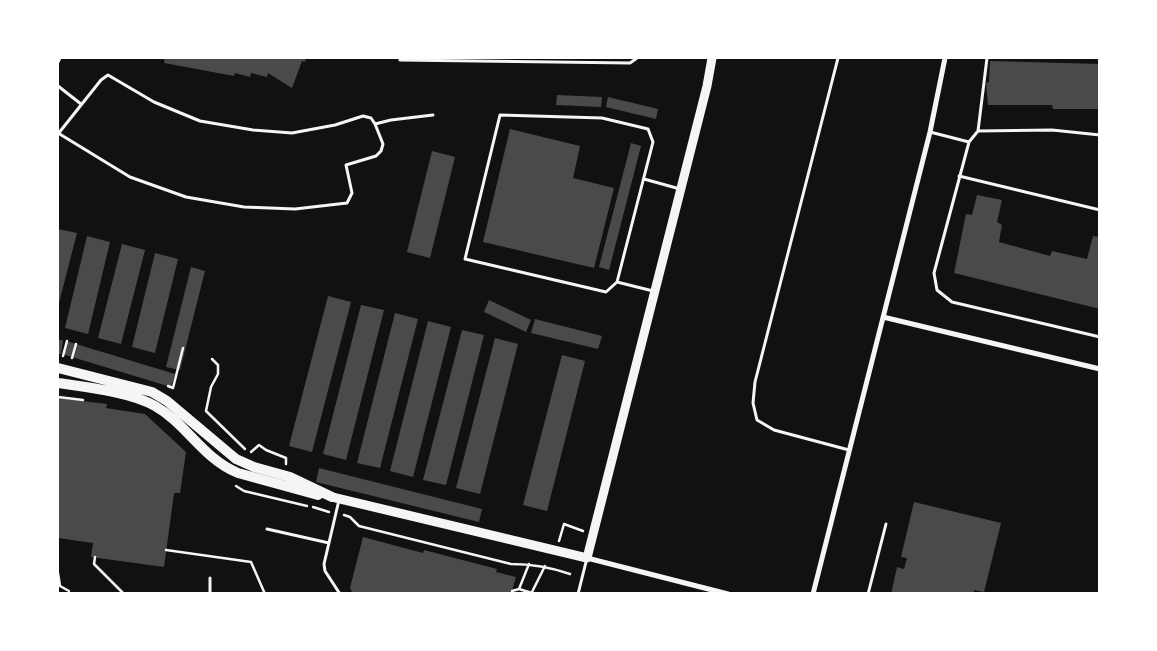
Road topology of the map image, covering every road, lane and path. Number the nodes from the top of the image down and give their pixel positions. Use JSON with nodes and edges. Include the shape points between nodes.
{"nodes":[{"id":1,"x":60,"y":58,"type":"edge"},
{"id":2,"x":400,"y":58,"type":"edge"},
{"id":3,"x":637,"y":58,"type":"edge"},
{"id":4,"x":712,"y":58,"type":"edge"},
{"id":5,"x":838,"y":58,"type":"edge"},
{"id":6,"x":945,"y":58,"type":"edge"},
{"id":7,"x":987,"y":58,"type":"edge"},
{"id":8,"x":58,"y":62,"type":"edge"},
{"id":9,"x":58,"y":86,"type":"edge"},
{"id":10,"x":81,"y":104,"type":"junction"},
{"id":11,"x":433,"y":115,"type":"dead end"},
{"id":12,"x":375,"y":124,"type":"junction"},
{"id":13,"x":978,"y":131,"type":"junction"},
{"id":14,"x":930,"y":132,"type":"junction"},
{"id":15,"x":58,"y":134,"type":"edge"},
{"id":16,"x":1100,"y":135,"type":"edge"},
{"id":17,"x":969,"y":142,"type":"junction"},
{"id":18,"x":959,"y":176,"type":"junction"},
{"id":19,"x":644,"y":179,"type":"junction"},
{"id":20,"x":681,"y":189,"type":"junction"},
{"id":21,"x":1100,"y":210,"type":"edge"},
{"id":22,"x":617,"y":282,"type":"junction"},
{"id":23,"x":655,"y":292,"type":"junction"},
{"id":24,"x":883,"y":317,"type":"junction"},
{"id":25,"x":1100,"y":337,"type":"edge"},
{"id":26,"x":67,"y":341,"type":"dead end"},
{"id":27,"x":76,"y":344,"type":"dead end"},
{"id":28,"x":183,"y":348,"type":"dead end"},
{"id":29,"x":58,"y":355,"type":"edge"},
{"id":30,"x":63,"y":356,"type":"junction"},
{"id":31,"x":212,"y":359,"type":"dead end"},
{"id":32,"x":58,"y":368,"type":"edge"},
{"id":33,"x":1100,"y":369,"type":"edge"},
{"id":34,"x":58,"y":383,"type":"edge"},
{"id":35,"x":164,"y":385,"type":"dead end"},
{"id":36,"x":849,"y":450,"type":"junction"},
{"id":37,"x":285,"y":471,"type":"dead end"},
{"id":38,"x":336,"y":498,"type":"junction"},
{"id":39,"x":886,"y":524,"type":"dead end"},
{"id":40,"x":267,"y":529,"type":"dead end"},
{"id":41,"x":585,"y":532,"type":"dead end"},
{"id":42,"x":559,"y":541,"type":"dead end"},
{"id":43,"x":329,"y":543,"type":"junction"},
{"id":44,"x":166,"y":550,"type":"dead end"},
{"id":45,"x":95,"y":557,"type":"dead end"},
{"id":46,"x":587,"y":558,"type":"junction"},
{"id":47,"x":529,"y":564,"type":"dead end"},
{"id":48,"x":545,"y":566,"type":"dead end"},
{"id":49,"x":567,"y":567,"type":"dead end"},
{"id":50,"x":58,"y":573,"type":"edge"},
{"id":51,"x":575,"y":576,"type":"dead end"},
{"id":52,"x":210,"y":578,"type":"dead end"},
{"id":53,"x":519,"y":589,"type":"junction"},
{"id":54,"x":69,"y":591,"type":"dead end"},
{"id":55,"x":512,"y":591,"type":"dead end"},
{"id":56,"x":533,"y":593,"type":"edge"},
{"id":57,"x":124,"y":594,"type":"edge"},
{"id":58,"x":210,"y":594,"type":"edge"},
{"id":59,"x":266,"y":594,"type":"edge"},
{"id":60,"x":340,"y":594,"type":"edge"},
{"id":61,"x":578,"y":594,"type":"edge"},
{"id":62,"x":728,"y":594,"type":"edge"},
{"id":63,"x":813,"y":594,"type":"edge"},
{"id":64,"x":868,"y":594,"type":"edge"}],
"edges":[{"from":1,"to":8,"type":"lane"},
{"from":2,"to":3,"type":"lane","via":[[630,64]]},
{"from":4,"to":20,"type":"street"},
{"from":5,"to":36,"type":"lane","via":[[754,382],[753,404],[757,420],[774,430]]},
{"from":6,"to":14,"type":"street"},
{"from":7,"to":13,"type":"lane"},
{"from":9,"to":10,"type":"lane"},
{"from":10,"to":12,"type":"lane","via":[[108,75],[154,102],[200,121],[292,133],[363,116],[371,118]]},
{"from":10,"to":15,"type":"lane"},
{"from":11,"to":12,"type":"lane"},
{"from":12,"to":15,"type":"lane","via":[[383,144],[381,151],[376,156],[346,165],[352,193],[346,203],[296,209],[244,207],[186,197],[130,177]]},
{"from":13,"to":16,"type":"lane","via":[[1052,130]]},
{"from":13,"to":17,"type":"lane"},
{"from":14,"to":17,"type":"lane"},
{"from":14,"to":24,"type":"street"},
{"from":17,"to":18,"type":"lane"},
{"from":18,"to":21,"type":"lane"},
{"from":18,"to":25,"type":"lane","via":[[934,273],[937,290],[952,302]]},
{"from":19,"to":20,"type":"lane"},
{"from":19,"to":22,"type":"lane"},
{"from":19,"to":22,"type":"lane","via":[[653,142],[648,129],[602,118],[500,115],[466,259],[606,292]]},
{"from":20,"to":23,"type":"street"},
{"from":22,"to":23,"type":"lane"},
{"from":23,"to":46,"type":"street"},
{"from":24,"to":33,"type":"street"},
{"from":24,"to":36,"type":"street"},
{"from":26,"to":30,"type":"path"},
{"from":27,"to":30,"type":"path","via":[[72,358]]},
{"from":28,"to":35,"type":"path","via":[[173,388]]},
{"from":29,"to":30,"type":"path"},
{"from":31,"to":37,"type":"path","via":[[218,365],[218,374],[206,411],[250,454],[259,445],[286,458]]},
{"from":32,"to":38,"type":"main road","via":[[152,392],[167,400],[236,458]]},
{"from":34,"to":38,"type":"main road","via":[[111,392],[155,406],[229,470]]},
{"from":36,"to":63,"type":"street"},
{"from":38,"to":43,"type":"lane"},
{"from":38,"to":46,"type":"street"},
{"from":39,"to":64,"type":"lane"},
{"from":40,"to":43,"type":"lane"},
{"from":41,"to":42,"type":"path","via":[[564,524]]},
{"from":43,"to":60,"type":"lane","via":[[325,571]]},
{"from":44,"to":59,"type":"path","via":[[251,562]]},
{"from":45,"to":57,"type":"path","via":[[94,564]]},
{"from":46,"to":61,"type":"lane"},
{"from":46,"to":62,"type":"street"},
{"from":47,"to":53,"type":"path"},
{"from":48,"to":56,"type":"path"},
{"from":49,"to":51,"type":"path"},
{"from":50,"to":54,"type":"path","via":[[60,586]]},
{"from":52,"to":58,"type":"lane"},
{"from":53,"to":55,"type":"path"},
{"from":53,"to":56,"type":"path"}]}
